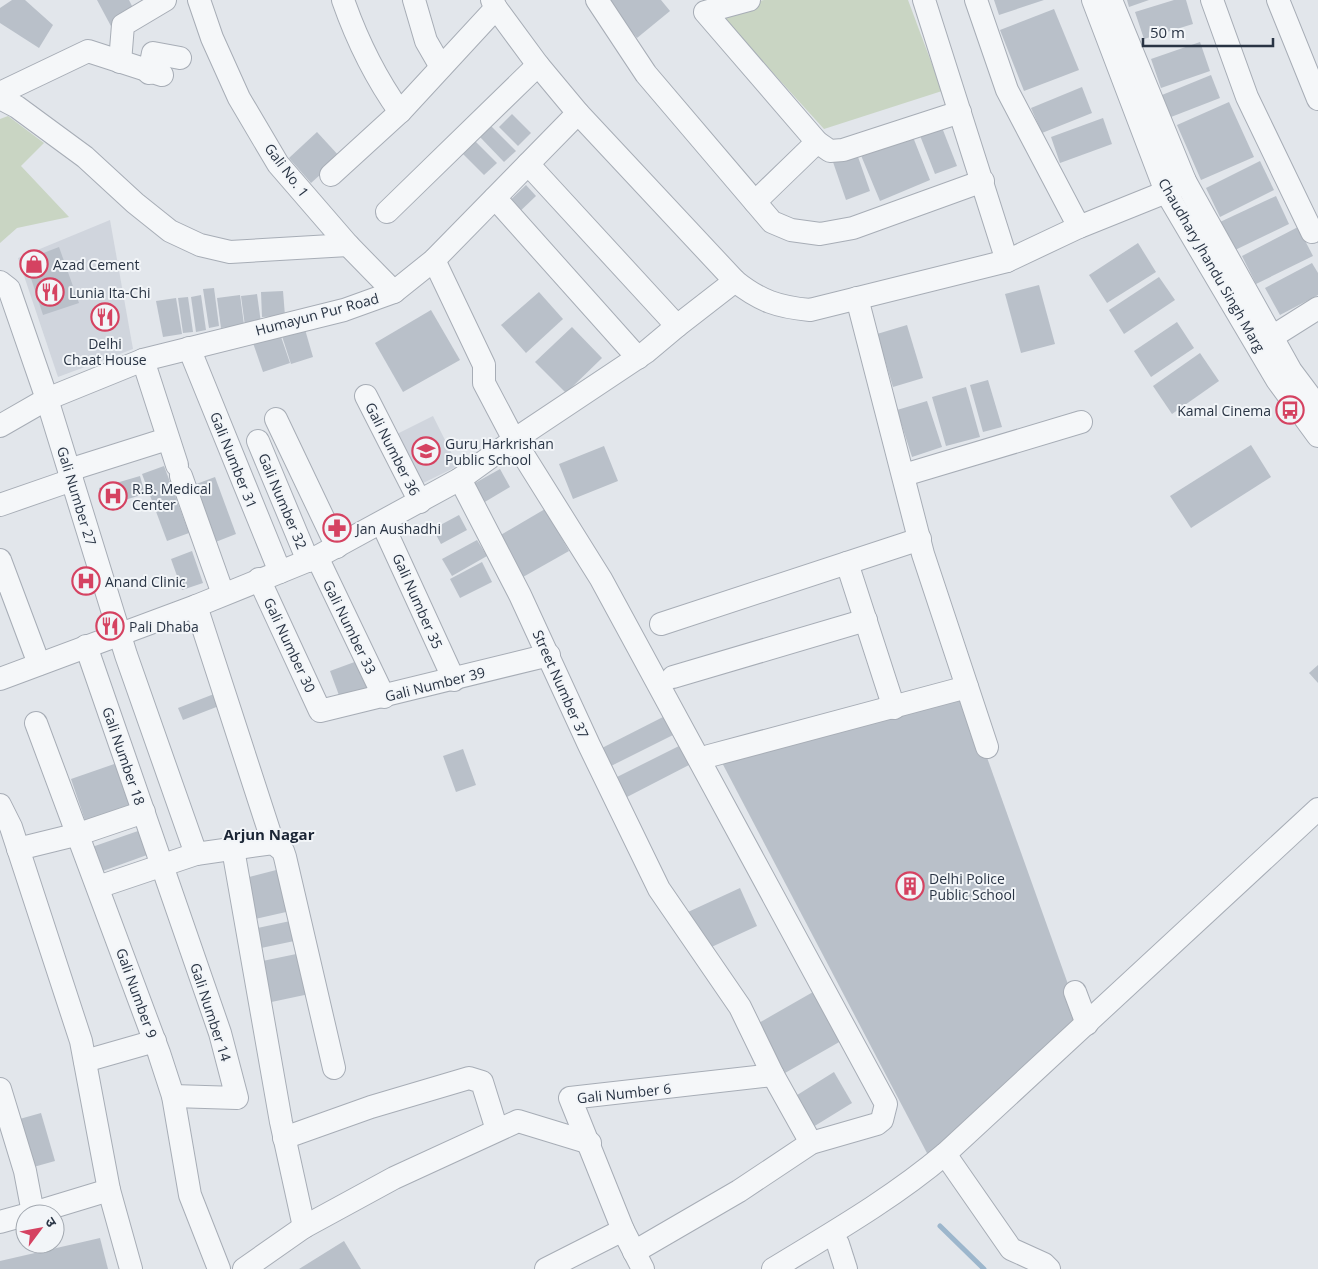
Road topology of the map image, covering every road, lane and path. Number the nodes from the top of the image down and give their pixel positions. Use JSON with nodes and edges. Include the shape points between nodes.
{"nodes":[{"id":1,"x":165,"y":0,"type":"edge"},
{"id":2,"x":199,"y":0,"type":"edge"},
{"id":3,"x":343,"y":0,"type":"edge"},
{"id":4,"x":414,"y":0,"type":"edge"},
{"id":5,"x":597,"y":0,"type":"edge"},
{"id":6,"x":749,"y":0,"type":"edge"},
{"id":7,"x":924,"y":0,"type":"edge"},
{"id":8,"x":976,"y":0,"type":"edge"},
{"id":9,"x":1093,"y":0,"type":"edge"},
{"id":10,"x":1111,"y":0,"type":"edge"},
{"id":11,"x":1212,"y":0,"type":"edge"},
{"id":12,"x":1278,"y":0,"type":"edge"},
{"id":13,"x":494,"y":4,"type":"edge"},
{"id":14,"x":701,"y":6,"type":"edge"},
{"id":15,"x":180,"y":58,"type":"dead end"},
{"id":16,"x":120,"y":62,"type":"junction"},
{"id":17,"x":538,"y":65,"type":"junction"},
{"id":18,"x":441,"y":67,"type":"junction"},
{"id":19,"x":0,"y":93,"type":"edge"},
{"id":20,"x":1318,"y":99,"type":"edge"},
{"id":21,"x":6,"y":106,"type":"edge"},
{"id":22,"x":400,"y":112,"type":"junction"},
{"id":23,"x":960,"y":112,"type":"junction"},
{"id":24,"x":578,"y":114,"type":"junction"},
{"id":25,"x":817,"y":142,"type":"junction"},
{"id":26,"x":528,"y":164,"type":"junction"},
{"id":27,"x":330,"y":176,"type":"dead end"},
{"id":28,"x":983,"y":181,"type":"junction"},
{"id":29,"x":1176,"y":186,"type":"junction"},
{"id":30,"x":495,"y":198,"type":"junction"},
{"id":31,"x":755,"y":202,"type":"junction"},
{"id":32,"x":387,"y":212,"type":"dead end"},
{"id":33,"x":1079,"y":227,"type":"junction"},
{"id":34,"x":1312,"y":232,"type":"dead end"},
{"id":35,"x":348,"y":245,"type":"junction"},
{"id":36,"x":434,"y":260,"type":"junction"},
{"id":37,"x":1008,"y":261,"type":"junction"},
{"id":38,"x":735,"y":281,"type":"junction"},
{"id":39,"x":1,"y":282,"type":"edge"},
{"id":40,"x":394,"y":292,"type":"junction"},
{"id":41,"x":857,"y":298,"type":"junction"},
{"id":42,"x":1318,"y":308,"type":"edge"},
{"id":43,"x":677,"y":326,"type":"junction"},
{"id":44,"x":1272,"y":337,"type":"junction"},
{"id":45,"x":189,"y":348,"type":"junction"},
{"id":46,"x":638,"y":358,"type":"junction"},
{"id":47,"x":143,"y":360,"type":"junction"},
{"id":48,"x":366,"y":396,"type":"dead end"},
{"id":49,"x":47,"y":399,"type":"junction"},
{"id":50,"x":1318,"y":408,"type":"edge"},
{"id":51,"x":276,"y":419,"type":"dead end"},
{"id":52,"x":1081,"y":422,"type":"dead end"},
{"id":53,"x":0,"y":426,"type":"edge"},
{"id":54,"x":1318,"y":436,"type":"edge"},
{"id":55,"x":166,"y":439,"type":"junction"},
{"id":56,"x":514,"y":440,"type":"junction"},
{"id":57,"x":258,"y":441,"type":"dead end"},
{"id":58,"x":70,"y":475,"type":"junction"},
{"id":59,"x":904,"y":475,"type":"junction"},
{"id":60,"x":460,"y":479,"type":"junction"},
{"id":61,"x":420,"y":502,"type":"junction"},
{"id":62,"x":0,"y":504,"type":"edge"},
{"id":63,"x":382,"y":522,"type":"junction"},
{"id":64,"x":920,"y":539,"type":"junction"},
{"id":65,"x":320,"y":555,"type":"junction"},
{"id":66,"x":0,"y":560,"type":"edge"},
{"id":67,"x":847,"y":563,"type":"junction"},
{"id":68,"x":270,"y":575,"type":"junction"},
{"id":69,"x":223,"y":594,"type":"junction"},
{"id":70,"x":196,"y":606,"type":"junction"},
{"id":71,"x":866,"y":620,"type":"junction"},
{"id":72,"x":661,"y":624,"type":"dead end"},
{"id":73,"x":120,"y":634,"type":"junction"},
{"id":74,"x":86,"y":646,"type":"junction"},
{"id":75,"x":549,"y":655,"type":"junction"},
{"id":76,"x":39,"y":664,"type":"junction"},
{"id":77,"x":673,"y":677,"type":"dead end"},
{"id":78,"x":0,"y":679,"type":"edge"},
{"id":79,"x":454,"y":680,"type":"junction"},
{"id":80,"x":967,"y":687,"type":"junction"},
{"id":81,"x":384,"y":697,"type":"junction"},
{"id":82,"x":894,"y":708,"type":"junction"},
{"id":83,"x":320,"y":711,"type":"joint"},
{"id":84,"x":36,"y":723,"type":"dead end"},
{"id":85,"x":987,"y":747,"type":"dead end"},
{"id":86,"x":709,"y":756,"type":"dead end"},
{"id":87,"x":0,"y":804,"type":"edge"},
{"id":88,"x":1318,"y":809,"type":"edge"},
{"id":89,"x":144,"y":812,"type":"junction"},
{"id":90,"x":1318,"y":827,"type":"edge"},
{"id":91,"x":79,"y":834,"type":"junction"},
{"id":92,"x":273,"y":843,"type":"junction"},
{"id":93,"x":18,"y":849,"type":"junction"},
{"id":94,"x":233,"y":849,"type":"junction"},
{"id":95,"x":196,"y":854,"type":"junction"},
{"id":96,"x":162,"y":866,"type":"junction"},
{"id":97,"x":98,"y":887,"type":"junction"},
{"id":98,"x":1075,"y":992,"type":"dead end"},
{"id":99,"x":1087,"y":1024,"type":"junction"},
{"id":100,"x":155,"y":1041,"type":"junction"},
{"id":101,"x":85,"y":1061,"type":"junction"},
{"id":102,"x":334,"y":1068,"type":"dead end"},
{"id":103,"x":773,"y":1075,"type":"junction"},
{"id":104,"x":0,"y":1089,"type":"edge"},
{"id":105,"x":173,"y":1096,"type":"junction"},
{"id":106,"x":497,"y":1130,"type":"junction"},
{"id":107,"x":284,"y":1138,"type":"junction"},
{"id":108,"x":590,"y":1143,"type":"junction"},
{"id":109,"x":811,"y":1143,"type":"junction"},
{"id":110,"x":950,"y":1159,"type":"junction"},
{"id":111,"x":109,"y":1190,"type":"junction"},
{"id":112,"x":28,"y":1204,"type":"edge"},
{"id":113,"x":62,"y":1204,"type":"edge"},
{"id":114,"x":15,"y":1218,"type":"edge"},
{"id":115,"x":0,"y":1222,"type":"edge"},
{"id":116,"x":304,"y":1227,"type":"junction"},
{"id":117,"x":623,"y":1230,"type":"junction"},
{"id":118,"x":838,"y":1244,"type":"junction"},
{"id":119,"x":638,"y":1260,"type":"edge"},
{"id":120,"x":131,"y":1269,"type":"edge"},
{"id":121,"x":219,"y":1269,"type":"edge"},
{"id":122,"x":244,"y":1269,"type":"edge"},
{"id":123,"x":546,"y":1269,"type":"edge"},
{"id":124,"x":774,"y":1269,"type":"edge"},
{"id":125,"x":798,"y":1269,"type":"edge"},
{"id":126,"x":846,"y":1269,"type":"edge"},
{"id":127,"x":1049,"y":1269,"type":"edge"}],
"edges":[{"from":1,"to":16,"type":"street","via":[[122,25]]},
{"from":2,"to":35,"type":"street","name":"Gali No. 1","via":[[239,98],[278,164]]},
{"from":3,"to":22,"type":"street","via":[[354,33],[380,85]]},
{"from":4,"to":18,"type":"street","via":[[426,41]]},
{"from":5,"to":31,"type":"street","via":[[646,74]]},
{"from":6,"to":14,"type":"street"},
{"from":7,"to":23,"type":"street"},
{"from":8,"to":33,"type":"street","via":[[1008,90]]},
{"from":9,"to":29,"type":"street","name":"Chaudhary Jhandu Singh Marg"},
{"from":10,"to":29,"type":"street","name":"Chaudhary Jhandu Singh Marg"},
{"from":11,"to":34,"type":"street","via":[[1247,97]]},
{"from":12,"to":20,"type":"street"},
{"from":13,"to":17,"type":"street"},
{"from":13,"to":18,"type":"street"},
{"from":14,"to":25,"type":"street"},
{"from":15,"to":16,"type":"street","via":[[154,53],[155,74]]},
{"from":16,"to":19,"type":"street","via":[[88,51]]},
{"from":17,"to":24,"type":"street"},
{"from":17,"to":32,"type":"street"},
{"from":18,"to":22,"type":"street"},
{"from":21,"to":35,"type":"street","via":[[85,157],[170,231],[200,245],[230,252]]},
{"from":22,"to":27,"type":"street"},
{"from":23,"to":25,"type":"street","via":[[842,150],[830,150]]},
{"from":23,"to":28,"type":"street"},
{"from":24,"to":26,"type":"street","name":"Humayun Pur Road"},
{"from":24,"to":38,"type":"street"},
{"from":25,"to":31,"type":"street"},
{"from":26,"to":30,"type":"street","name":"Humayun Pur Road"},
{"from":26,"to":43,"type":"street"},
{"from":28,"to":31,"type":"street","via":[[853,228],[820,234],[791,230],[772,222]]},
{"from":28,"to":37,"type":"street"},
{"from":29,"to":33,"type":"street"},
{"from":29,"to":44,"type":"street","name":"Chaudhary Jhandu Singh Marg"},
{"from":29,"to":54,"type":"street","name":"Chaudhary Jhandu Singh Marg","via":[[1277,380]]},
{"from":30,"to":36,"type":"street","name":"Humayun Pur Road"},
{"from":30,"to":46,"type":"street"},
{"from":33,"to":37,"type":"street"},
{"from":35,"to":40,"type":"street","name":"Gali No. 1"},
{"from":36,"to":40,"type":"street","name":"Humayun Pur Road"},
{"from":36,"to":56,"type":"street","via":[[484,365],[484,383]]},
{"from":37,"to":41,"type":"street"},
{"from":38,"to":41,"type":"street","via":[[754,296],[782,307],[810,310]]},
{"from":38,"to":43,"type":"street"},
{"from":39,"to":49,"type":"street","name":"Gali Number 27","via":[[9,289]]},
{"from":40,"to":45,"type":"street","name":"Humayun Pur Road","via":[[344,310]]},
{"from":41,"to":59,"type":"street"},
{"from":42,"to":44,"type":"street"},
{"from":43,"to":46,"type":"street"},
{"from":44,"to":50,"type":"street","name":"Chaudhary Jhandu Singh Marg","via":[[1291,371]]},
{"from":45,"to":47,"type":"street","name":"Humayun Pur Road"},
{"from":45,"to":68,"type":"street","name":"Gali Number 31"},
{"from":46,"to":56,"type":"street"},
{"from":47,"to":49,"type":"street","name":"Humayun Pur Road"},
{"from":47,"to":55,"type":"street"},
{"from":48,"to":61,"type":"street","name":"Gali Number 36"},
{"from":49,"to":53,"type":"street","name":"Humayun Pur Road"},
{"from":49,"to":58,"type":"street","name":"Gali Number 27"},
{"from":51,"to":65,"type":"street"},
{"from":52,"to":59,"type":"street"},
{"from":55,"to":58,"type":"street"},
{"from":55,"to":69,"type":"street"},
{"from":56,"to":60,"type":"street"},
{"from":56,"to":109,"type":"street","via":[[601,579],[886,1104],[882,1120],[877,1124]]},
{"from":57,"to":65,"type":"street","name":"Gali Number 32"},
{"from":58,"to":62,"type":"street"},
{"from":58,"to":73,"type":"street","name":"Gali Number 27"},
{"from":59,"to":64,"type":"street"},
{"from":60,"to":61,"type":"street"},
{"from":60,"to":75,"type":"street","name":"Street Number 37"},
{"from":61,"to":63,"type":"street"},
{"from":63,"to":65,"type":"street"},
{"from":63,"to":79,"type":"street","name":"Gali Number 35"},
{"from":64,"to":67,"type":"street"},
{"from":64,"to":80,"type":"street"},
{"from":65,"to":68,"type":"street"},
{"from":65,"to":81,"type":"street","name":"Gali Number 33"},
{"from":66,"to":76,"type":"street"},
{"from":67,"to":71,"type":"street"},
{"from":67,"to":72,"type":"street"},
{"from":68,"to":69,"type":"street"},
{"from":68,"to":83,"type":"street","name":"Gali Number 30"},
{"from":69,"to":70,"type":"street"},
{"from":70,"to":73,"type":"street"},
{"from":70,"to":92,"type":"street"},
{"from":71,"to":77,"type":"street"},
{"from":71,"to":82,"type":"street"},
{"from":73,"to":74,"type":"street"},
{"from":73,"to":95,"type":"street","name":"Gali Number 27"},
{"from":74,"to":76,"type":"street"},
{"from":74,"to":89,"type":"street","name":"Gali Number 18"},
{"from":75,"to":79,"type":"street","name":"Gali Number 39"},
{"from":75,"to":103,"type":"street","name":"Street Number 37","via":[[588,745],[659,889],[740,1007]]},
{"from":76,"to":78,"type":"street"},
{"from":79,"to":81,"type":"street","name":"Gali Number 39"},
{"from":80,"to":82,"type":"street"},
{"from":80,"to":85,"type":"street"},
{"from":81,"to":83,"type":"street","name":"Gali Number 39"},
{"from":82,"to":86,"type":"street"},
{"from":84,"to":91,"type":"street","name":"Gali Number 9"},
{"from":87,"to":93,"type":"street"},
{"from":88,"to":99,"type":"street"},
{"from":89,"to":91,"type":"street"},
{"from":89,"to":96,"type":"street","name":"Gali Number 18"},
{"from":90,"to":110,"type":"street"},
{"from":91,"to":93,"type":"street"},
{"from":91,"to":97,"type":"street","name":"Gali Number 9"},
{"from":92,"to":94,"type":"street"},
{"from":92,"to":102,"type":"street","via":[[285,857]]},
{"from":93,"to":101,"type":"street"},
{"from":94,"to":95,"type":"street"},
{"from":94,"to":107,"type":"street"},
{"from":95,"to":96,"type":"street"},
{"from":96,"to":97,"type":"street"},
{"from":96,"to":105,"type":"street","name":"Gali Number 14","via":[[220,1033],[237,1098]]},
{"from":97,"to":100,"type":"street","name":"Gali Number 9"},
{"from":98,"to":99,"type":"street"},
{"from":99,"to":110,"type":"street"},
{"from":100,"to":101,"type":"street"},
{"from":100,"to":105,"type":"street","name":"Gali Number 9"},
{"from":101,"to":111,"type":"street"},
{"from":103,"to":108,"type":"street","name":"Gali Number 6","via":[[570,1098]]},
{"from":103,"to":109,"type":"street","name":"Street Number 37"},
{"from":104,"to":112,"type":"street","via":[[24,1171]]},
{"from":105,"to":121,"type":"street","name":"Gali Number 9","via":[[190,1195]]},
{"from":106,"to":107,"type":"street","via":[[482,1082],[469,1078],[371,1107]]},
{"from":106,"to":108,"type":"street","via":[[518,1121]]},
{"from":106,"to":116,"type":"street","via":[[394,1178]]},
{"from":107,"to":116,"type":"street"},
{"from":108,"to":117,"type":"street","name":"Gali Number 6"},
{"from":109,"to":119,"type":"street"},
{"from":110,"to":118,"type":"street","via":[[926,1186]]},
{"from":110,"to":124,"type":"street"},
{"from":110,"to":127,"type":"street","via":[[1011,1249]]},
{"from":111,"to":113,"type":"street"},
{"from":111,"to":120,"type":"street"},
{"from":114,"to":115,"type":"street"},
{"from":116,"to":122,"type":"street"},
{"from":117,"to":119,"type":"street","name":"Gali Number 6"},
{"from":117,"to":123,"type":"street"},
{"from":118,"to":125,"type":"street"},
{"from":118,"to":126,"type":"street"}]}
